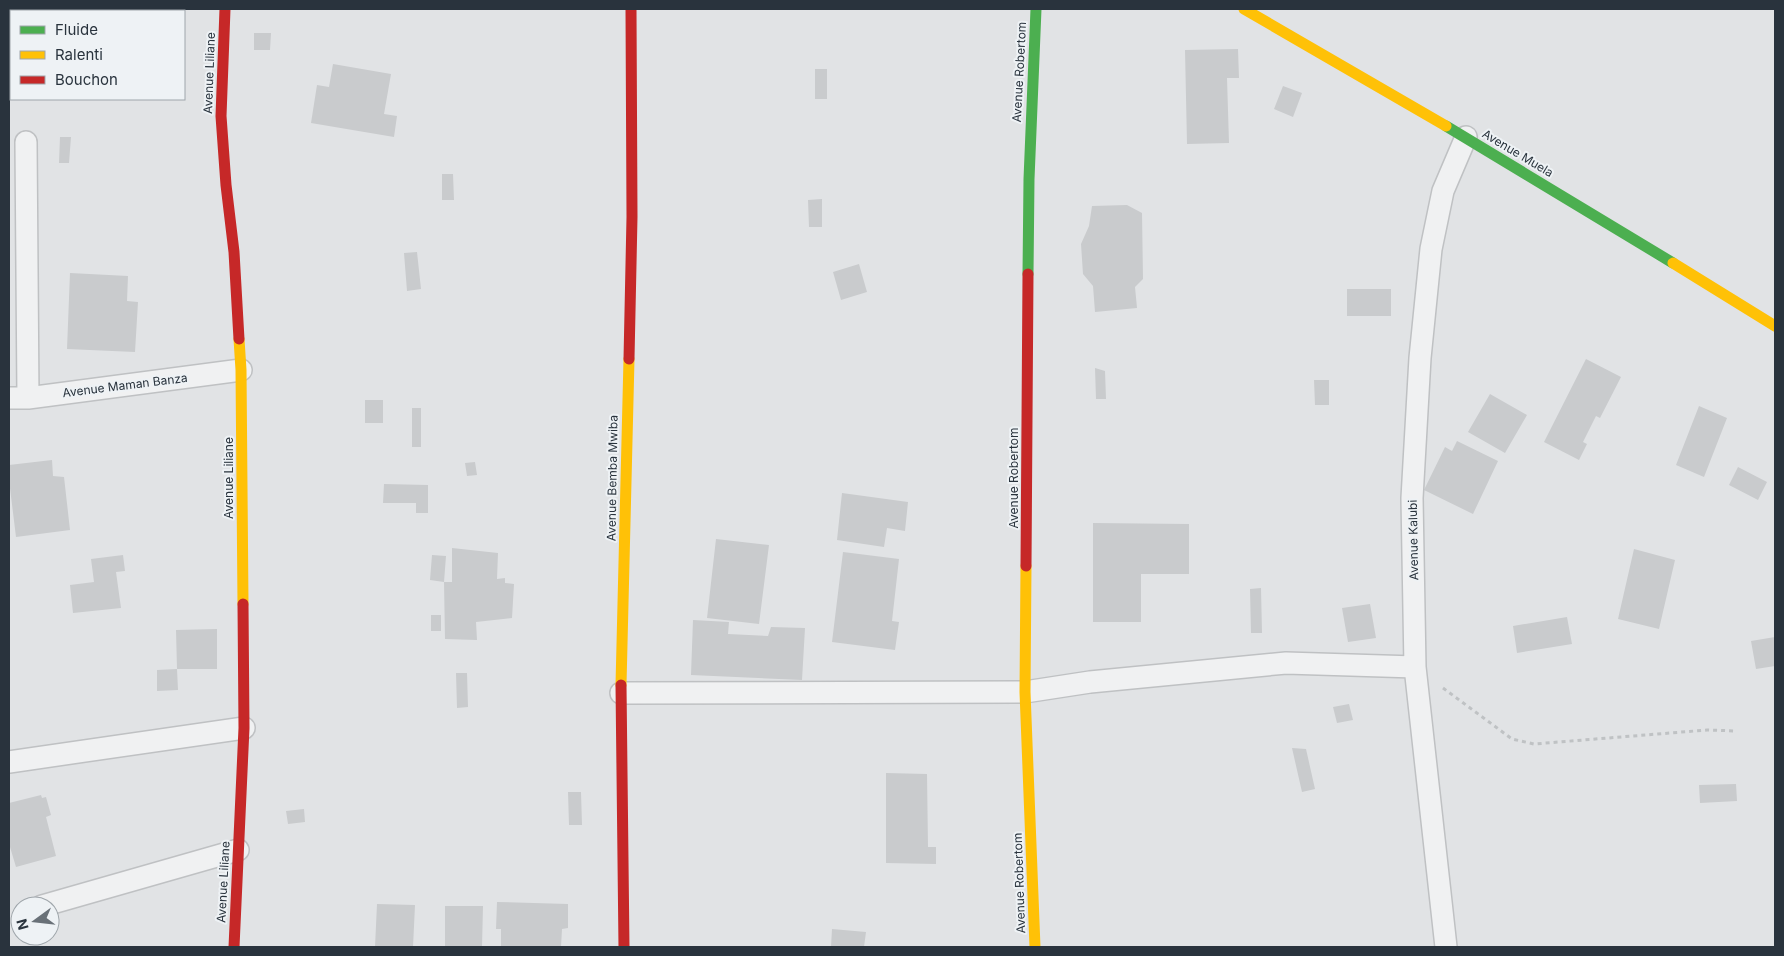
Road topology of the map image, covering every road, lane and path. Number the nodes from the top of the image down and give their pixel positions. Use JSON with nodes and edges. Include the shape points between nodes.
{"nodes":[{"id":1,"x":225,"y":9,"type":"edge"},
{"id":2,"x":631,"y":9,"type":"edge"},
{"id":3,"x":1036,"y":9,"type":"edge"},
{"id":4,"x":1244,"y":9,"type":"edge"},
{"id":5,"x":1466,"y":137,"type":"junction"},
{"id":6,"x":26,"y":142,"type":"dead end"},
{"id":7,"x":1775,"y":326,"type":"edge"},
{"id":8,"x":241,"y":370,"type":"junction"},
{"id":9,"x":18,"y":398,"type":"edge"},
{"id":10,"x":1415,"y":667,"type":"junction"},
{"id":11,"x":1025,"y":692,"type":"junction"},
{"id":12,"x":620,"y":693,"type":"junction"},
{"id":13,"x":244,"y":728,"type":"junction"},
{"id":14,"x":1736,"y":731,"type":"dead end"},
{"id":15,"x":9,"y":762,"type":"edge"},
{"id":16,"x":238,"y":850,"type":"junction"},
{"id":17,"x":60,"y":901,"type":"edge"},
{"id":18,"x":234,"y":947,"type":"edge"},
{"id":19,"x":624,"y":947,"type":"edge"},
{"id":20,"x":1035,"y":947,"type":"edge"},
{"id":21,"x":1446,"y":947,"type":"edge"}],
"edges":[{"from":1,"to":8,"type":"street","name":"Avenue Liliane","via":[[221,116],[238,299]]},
{"from":2,"to":12,"type":"street","name":"Avenue Bemba Mwiba","via":[[632,216]]},
{"from":3,"to":11,"type":"street","name":"Avenue Robertom","via":[[1028,178]]},
{"from":4,"to":5,"type":"street","name":"Avenue Muela"},
{"from":5,"to":7,"type":"street","name":"Avenue Muela"},
{"from":5,"to":10,"type":"street","name":"Avenue Kalubi","via":[[1443,191],[1436,220],[1420,358],[1412,498]]},
{"from":6,"to":9,"type":"street"},
{"from":8,"to":9,"type":"street","name":"Avenue Maman Banza"},
{"from":8,"to":13,"type":"street","name":"Avenue Liliane"},
{"from":10,"to":11,"type":"street","via":[[1286,663],[1090,682]]},
{"from":10,"to":14,"type":"path","via":[[1512,738],[1534,744],[1707,730]]},
{"from":10,"to":21,"type":"street","name":"Avenue Kalubi"},
{"from":11,"to":12,"type":"street"},
{"from":11,"to":20,"type":"street","name":"Avenue Robertom"},
{"from":12,"to":19,"type":"street","name":"Avenue Bemba Mwiba"},
{"from":13,"to":15,"type":"street"},
{"from":13,"to":16,"type":"street","name":"Avenue Liliane"},
{"from":16,"to":17,"type":"street"},
{"from":16,"to":18,"type":"street","name":"Avenue Liliane"}]}
